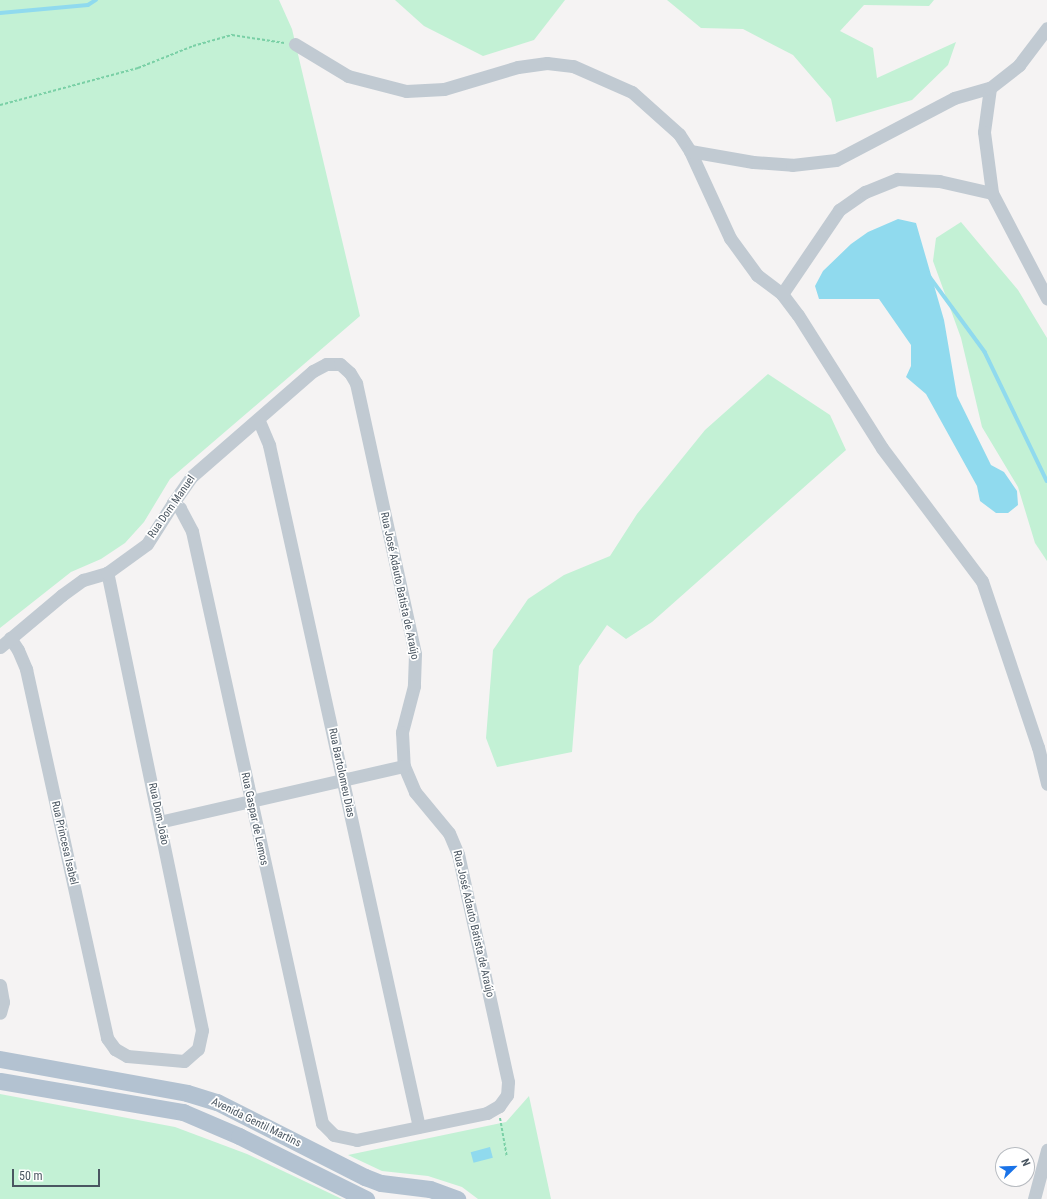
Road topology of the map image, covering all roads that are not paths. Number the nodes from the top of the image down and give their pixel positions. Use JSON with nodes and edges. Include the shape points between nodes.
{"nodes":[{"id":1,"x":1047,"y":28,"type":"edge"},
{"id":2,"x":295,"y":44,"type":"road end"},
{"id":3,"x":990,"y":88,"type":"junction"},
{"id":4,"x":690,"y":151,"type":"junction"},
{"id":5,"x":992,"y":193,"type":"junction"},
{"id":6,"x":782,"y":294,"type":"junction"},
{"id":7,"x":1047,"y":298,"type":"edge"},
{"id":8,"x":340,"y":364,"type":"joint"},
{"id":9,"x":259,"y":421,"type":"junction"},
{"id":10,"x":173,"y":503,"type":"junction"},
{"id":11,"x":107,"y":573,"type":"junction"},
{"id":12,"x":5,"y":642,"type":"edge"},
{"id":13,"x":404,"y":766,"type":"junction"},
{"id":14,"x":343,"y":782,"type":"junction"},
{"id":15,"x":1047,"y":784,"type":"edge"},
{"id":16,"x":251,"y":803,"type":"junction"},
{"id":17,"x":159,"y":822,"type":"junction"},
{"id":18,"x":0,"y":985,"type":"edge"},
{"id":19,"x":0,"y":1013,"type":"edge"},
{"id":20,"x":195,"y":1053,"type":"joint"},
{"id":21,"x":0,"y":1059,"type":"edge"},
{"id":22,"x":0,"y":1081,"type":"edge"},
{"id":23,"x":419,"y":1127,"type":"junction"},
{"id":24,"x":1047,"y":1150,"type":"edge"},
{"id":25,"x":366,"y":1199,"type":"edge"},
{"id":26,"x":457,"y":1199,"type":"edge"},
{"id":27,"x":1034,"y":1199,"type":"edge"}],
"edges":[{"from":1,"to":3,"type":"street","via":[[1018,65]]},
{"from":2,"to":4,"type":"street","via":[[348,76],[406,91],[444,89],[518,67],[547,63],[573,66],[632,92],[679,134]]},
{"from":3,"to":4,"type":"street","via":[[954,98],[836,160],[792,165],[753,162]]},
{"from":3,"to":5,"type":"street","via":[[984,132]]},
{"from":4,"to":6,"type":"street","via":[[730,238],[757,275]]},
{"from":5,"to":6,"type":"street","via":[[939,181],[897,179],[865,192],[839,210]]},
{"from":5,"to":7,"type":"street"},
{"from":6,"to":15,"type":"street","via":[[882,448],[982,581],[1038,747]]},
{"from":8,"to":9,"type":"street","name":"Rua Dom Manuel","via":[[326,364],[313,371]]},
{"from":8,"to":13,"type":"street","name":"Rua José Adauto Batista de Araújo","via":[[356,383],[415,654],[414,686],[402,732]]},
{"from":9,"to":10,"type":"street","name":"Rua Dom Manuel","via":[[191,477]]},
{"from":9,"to":14,"type":"street","name":"Rua Bartolomeu Dias","via":[[269,445]]},
{"from":10,"to":11,"type":"street","name":"Rua Dom Manuel","via":[[146,544]]},
{"from":10,"to":16,"type":"street","name":"Rua Gaspar de Lemos","via":[[180,508],[192,531]]},
{"from":11,"to":12,"type":"street","name":"Rua Dom Manuel","via":[[83,580]]},
{"from":11,"to":17,"type":"street","name":"Rua Dom João"},
{"from":12,"to":20,"type":"street","name":"Rua Princesa Isabel","via":[[18,650],[26,669],[108,1038],[115,1050],[127,1056],[180,1062]]},
{"from":13,"to":14,"type":"street"},
{"from":13,"to":23,"type":"street","name":"Rua José Adauto Batista de Araújo","via":[[415,792],[449,833],[458,854],[508,1082],[507,1095],[500,1105],[487,1113]]},
{"from":14,"to":16,"type":"street"},
{"from":14,"to":23,"type":"street","name":"Rua Bartolomeu Dias"},
{"from":16,"to":17,"type":"street"},
{"from":16,"to":23,"type":"street","name":"Rua Gaspar de Lemos","via":[[319,1117],[334,1135],[357,1140]]},
{"from":17,"to":20,"type":"street","name":"Rua Dom João","via":[[202,1030],[200,1044]]},
{"from":18,"to":19,"type":"street","via":[[3,1002]]},
{"from":21,"to":26,"type":"main road","name":"Avenida Gentil Martins","via":[[187,1093],[217,1102],[365,1177],[386,1184],[430,1189]]},
{"from":22,"to":25,"type":"main road","name":"Avenida Gentil Martins","via":[[182,1112],[239,1136]]},
{"from":24,"to":27,"type":"street"}]}
